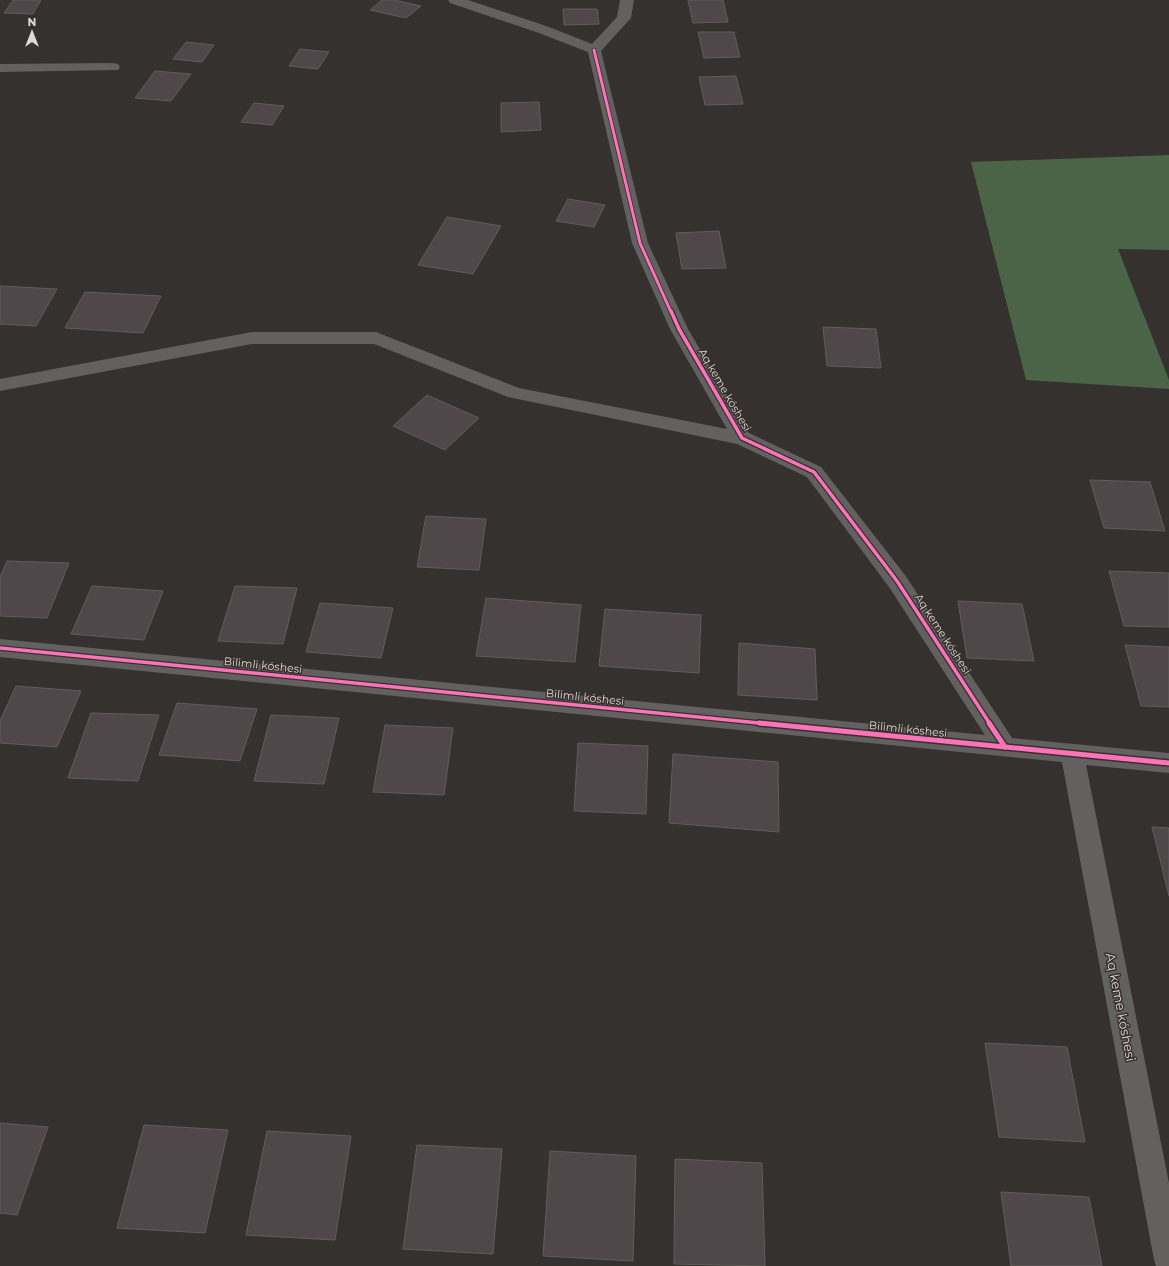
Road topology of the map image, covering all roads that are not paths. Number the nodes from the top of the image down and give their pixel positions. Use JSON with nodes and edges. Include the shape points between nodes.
{"nodes":[{"id":1,"x":455,"y":0,"type":"edge"},
{"id":2,"x":628,"y":0,"type":"edge"},
{"id":3,"x":594,"y":50,"type":"junction"},
{"id":4,"x":113,"y":67,"type":"dead end"},
{"id":5,"x":0,"y":68,"type":"edge"},
{"id":6,"x":0,"y":385,"type":"edge"},
{"id":7,"x":742,"y":438,"type":"junction"},
{"id":8,"x":0,"y":648,"type":"edge"},
{"id":9,"x":1005,"y":747,"type":"junction"},
{"id":10,"x":1072,"y":754,"type":"junction"},
{"id":11,"x":1169,"y":763,"type":"edge"},
{"id":12,"x":1169,"y":1260,"type":"edge"}],
"edges":[{"from":1,"to":3,"type":"street"},
{"from":2,"to":3,"type":"street","via":[[624,18]]},
{"from":3,"to":7,"type":"street","name":"Aq keme kóshesi","via":[[640,243],[679,329]]},
{"from":4,"to":5,"type":"street"},
{"from":6,"to":7,"type":"street","via":[[252,338],[376,338],[515,393]]},
{"from":7,"to":9,"type":"street","name":"Aq keme kóshesi","via":[[814,472],[897,580]]},
{"from":8,"to":9,"type":"street","name":"Bilimli kóshesi"},
{"from":9,"to":10,"type":"street","name":"Bilimli kóshesi"},
{"from":10,"to":11,"type":"street","name":"Bilimli kóshesi"},
{"from":10,"to":12,"type":"street","name":"Aq keme kóshesi"}]}
